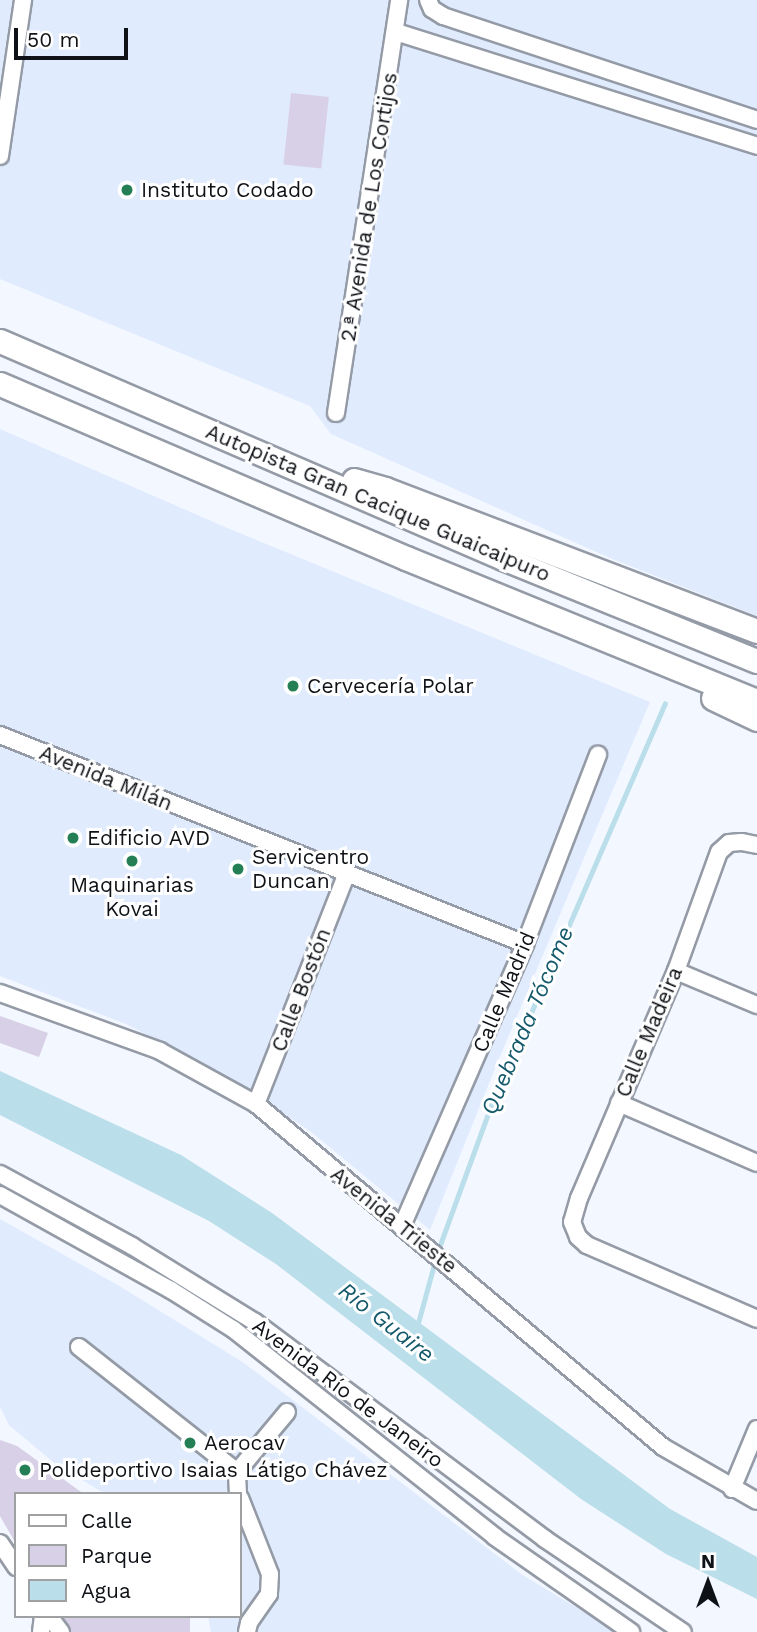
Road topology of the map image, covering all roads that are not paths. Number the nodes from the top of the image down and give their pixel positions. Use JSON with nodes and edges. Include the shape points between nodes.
{"nodes":[{"id":1,"x":13,"y":0,"type":"edge"},
{"id":2,"x":23,"y":0,"type":"edge"},
{"id":3,"x":399,"y":0,"type":"edge"},
{"id":4,"x":428,"y":0,"type":"edge"},
{"id":5,"x":396,"y":32,"type":"junction"},
{"id":6,"x":0,"y":80,"type":"edge"},
{"id":7,"x":757,"y":120,"type":"edge"},
{"id":8,"x":757,"y":146,"type":"edge"},
{"id":9,"x":0,"y":156,"type":"edge"},
{"id":10,"x":0,"y":341,"type":"edge"},
{"id":11,"x":0,"y":384,"type":"edge"},
{"id":12,"x":336,"y":413,"type":"dead end"},
{"id":13,"x":259,"y":454,"type":"junction"},
{"id":14,"x":757,"y":631,"type":"edge"},
{"id":15,"x":757,"y":662,"type":"edge"},
{"id":16,"x":670,"y":663,"type":"junction"},
{"id":17,"x":757,"y":701,"type":"edge"},
{"id":18,"x":757,"y":719,"type":"edge"},
{"id":19,"x":0,"y":735,"type":"edge"},
{"id":20,"x":598,"y":755,"type":"dead end"},
{"id":21,"x":756,"y":845,"type":"edge"},
{"id":22,"x":346,"y":875,"type":"junction"},
{"id":23,"x":525,"y":944,"type":"junction"},
{"id":24,"x":676,"y":971,"type":"junction"},
{"id":25,"x":0,"y":993,"type":"edge"},
{"id":26,"x":757,"y":1005,"type":"edge"},
{"id":27,"x":619,"y":1103,"type":"junction"},
{"id":28,"x":256,"y":1104,"type":"junction"},
{"id":29,"x":757,"y":1163,"type":"edge"},
{"id":30,"x":0,"y":1174,"type":"edge"},
{"id":31,"x":0,"y":1195,"type":"edge"},
{"id":32,"x":402,"y":1226,"type":"junction"},
{"id":33,"x":757,"y":1319,"type":"edge"},
{"id":34,"x":79,"y":1347,"type":"dead end"},
{"id":35,"x":287,"y":1412,"type":"dead end"},
{"id":36,"x":757,"y":1429,"type":"edge"},
{"id":37,"x":237,"y":1472,"type":"junction"},
{"id":38,"x":732,"y":1489,"type":"junction"},
{"id":39,"x":239,"y":1492,"type":"edge"},
{"id":40,"x":757,"y":1502,"type":"edge"},
{"id":41,"x":242,"y":1504,"type":"edge"},
{"id":42,"x":0,"y":1543,"type":"edge"},
{"id":43,"x":14,"y":1564,"type":"edge"},
{"id":44,"x":247,"y":1632,"type":"edge"},
{"id":45,"x":631,"y":1632,"type":"edge"},
{"id":46,"x":683,"y":1632,"type":"edge"}],
"edges":[{"from":1,"to":6,"type":"street"},
{"from":2,"to":9,"type":"street"},
{"from":3,"to":5,"type":"street","name":"2.ª Avenida de Los Cortijos"},
{"from":4,"to":7,"type":"street","via":[[443,16]]},
{"from":5,"to":8,"type":"street"},
{"from":5,"to":12,"type":"street","name":"2.ª Avenida de Los Cortijos"},
{"from":10,"to":13,"type":"highway","name":"Autopista Gran Cacique Guaicaipuro"},
{"from":11,"to":16,"type":"highway","name":"Autopista Gran Cacique Guaicaipuro","via":[[406,558]]},
{"from":13,"to":14,"type":"highway","via":[[385,489]]},
{"from":13,"to":15,"type":"highway","name":"Autopista Gran Cacique Guaicaipuro"},
{"from":16,"to":17,"type":"highway","name":"Autopista Gran Cacique Guaicaipuro"},
{"from":16,"to":18,"type":"highway","via":[[697,690]]},
{"from":19,"to":22,"type":"street","name":"Avenida Milán"},
{"from":20,"to":23,"type":"street","name":"Calle Madrid"},
{"from":21,"to":24,"type":"street","name":"Calle Madeira","via":[[730,844],[719,852]]},
{"from":22,"to":23,"type":"street","name":"Avenida Milán"},
{"from":22,"to":28,"type":"street","name":"Calle Bostón"},
{"from":23,"to":32,"type":"street","name":"Calle Madrid"},
{"from":24,"to":26,"type":"street"},
{"from":24,"to":27,"type":"street","name":"Calle Madeira"},
{"from":25,"to":28,"type":"street","name":"Avenida Trieste","via":[[160,1051]]},
{"from":27,"to":29,"type":"street"},
{"from":27,"to":33,"type":"street","name":"Calle Madeira","via":[[573,1214],[575,1230],[587,1245]]},
{"from":28,"to":32,"type":"street","name":"Avenida Trieste"},
{"from":30,"to":46,"type":"street","name":"Avenida Río de Janeiro","via":[[132,1246],[256,1322],[545,1539]]},
{"from":31,"to":45,"type":"street","name":"Avenida Río de Janeiro","via":[[233,1329],[495,1537]]},
{"from":32,"to":38,"type":"street","name":"Avenida Trieste","via":[[663,1447]]},
{"from":34,"to":37,"type":"street"},
{"from":35,"to":37,"type":"street"},
{"from":36,"to":38,"type":"street"},
{"from":37,"to":39,"type":"street"},
{"from":38,"to":40,"type":"street","name":"Avenida Trieste"},
{"from":41,"to":44,"type":"street","via":[[270,1574],[268,1594]]},
{"from":42,"to":43,"type":"street"}]}
